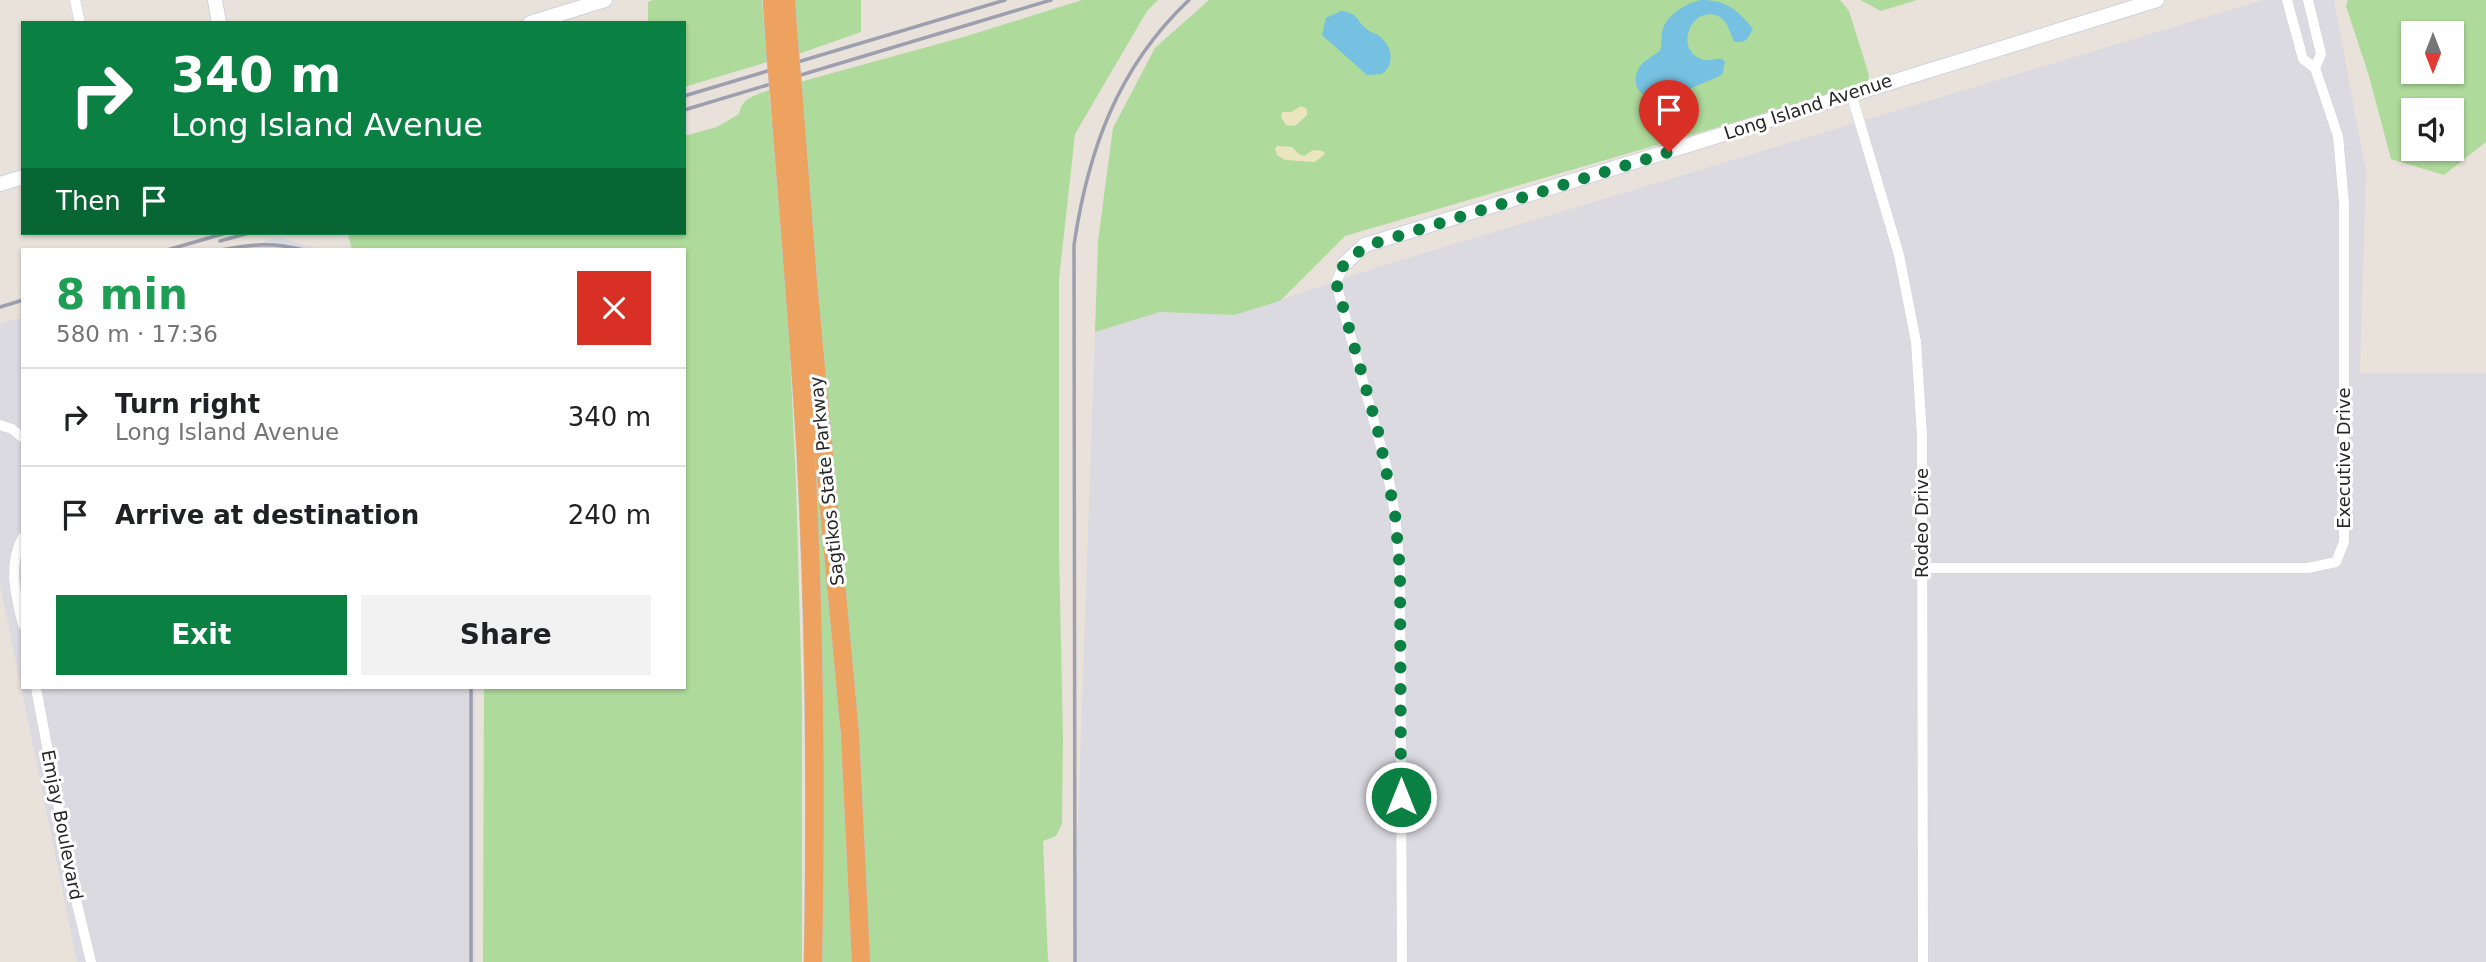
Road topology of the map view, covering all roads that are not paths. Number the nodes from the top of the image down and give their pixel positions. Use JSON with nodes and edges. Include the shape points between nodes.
{"nodes":[{"id":1,"x":75,"y":0,"type":"edge"},
{"id":2,"x":215,"y":0,"type":"edge"},
{"id":3,"x":605,"y":0,"type":"edge"},
{"id":4,"x":772,"y":0,"type":"edge"},
{"id":5,"x":786,"y":0,"type":"edge"},
{"id":6,"x":2157,"y":0,"type":"edge"},
{"id":7,"x":2287,"y":0,"type":"edge"},
{"id":8,"x":2308,"y":0,"type":"edge"},
{"id":9,"x":590,"y":2,"type":"edge"},
{"id":10,"x":80,"y":21,"type":"edge"},
{"id":11,"x":219,"y":21,"type":"edge"},
{"id":12,"x":536,"y":21,"type":"edge"},
{"id":13,"x":782,"y":45,"type":"junction"},
{"id":14,"x":2315,"y":68,"type":"junction"},
{"id":15,"x":786,"y":91,"type":"junction"},
{"id":16,"x":1851,"y":93,"type":"junction"},
{"id":17,"x":21,"y":178,"type":"edge"},
{"id":18,"x":0,"y":184,"type":"edge"},
{"id":19,"x":1344,"y":264,"type":"joint"},
{"id":20,"x":0,"y":425,"type":"edge"},
{"id":21,"x":21,"y":436,"type":"edge"},
{"id":22,"x":21,"y":541,"type":"edge"},
{"id":23,"x":1922,"y":568,"type":"junction"},
{"id":24,"x":21,"y":614,"type":"edge"},
{"id":25,"x":36,"y":689,"type":"edge"},
{"id":26,"x":91,"y":962,"type":"edge"},
{"id":27,"x":813,"y":962,"type":"edge"},
{"id":28,"x":861,"y":962,"type":"edge"},
{"id":29,"x":1402,"y":962,"type":"edge"},
{"id":30,"x":1923,"y":962,"type":"edge"}],
"edges":[{"from":1,"to":10,"type":"street"},
{"from":2,"to":11,"type":"street"},
{"from":3,"to":9,"type":"street"},
{"from":4,"to":13,"type":"highway","name":"Sagtikos State Parkway"},
{"from":5,"to":13,"type":"highway","name":"Sagtikos State Parkway"},
{"from":6,"to":16,"type":"street","name":"Long Island Avenue"},
{"from":7,"to":14,"type":"street","name":"Executive Drive","via":[[2303,59]]},
{"from":8,"to":14,"type":"street","name":"Executive Drive","via":[[2321,54]]},
{"from":9,"to":12,"type":"street"},
{"from":13,"to":15,"type":"highway","name":"Sagtikos State Parkway","bridge":true},
{"from":14,"to":23,"type":"street","name":"Executive Drive","via":[[2338,135],[2344,203],[2344,542],[2336,562],[2308,568]]},
{"from":15,"to":27,"type":"highway","name":"Sagtikos State Parkway","via":[[811,592]]},
{"from":15,"to":28,"type":"highway","name":"Sagtikos State Parkway","via":[[849,720]]},
{"from":16,"to":19,"type":"street","name":"Long Island Avenue","via":[[1366,246]]},
{"from":16,"to":23,"type":"street","name":"Rodeo Drive","via":[[1899,255],[1916,342],[1922,436]]},
{"from":17,"to":18,"type":"street"},
{"from":19,"to":29,"type":"street","via":[[1336,282],[1387,469],[1400,570]]},
{"from":20,"to":21,"type":"street"},
{"from":22,"to":24,"type":"street","via":[[13,569]]},
{"from":23,"to":30,"type":"street","name":"Rodeo Drive"},
{"from":25,"to":26,"type":"street","name":"Emjay Boulevard"}]}
